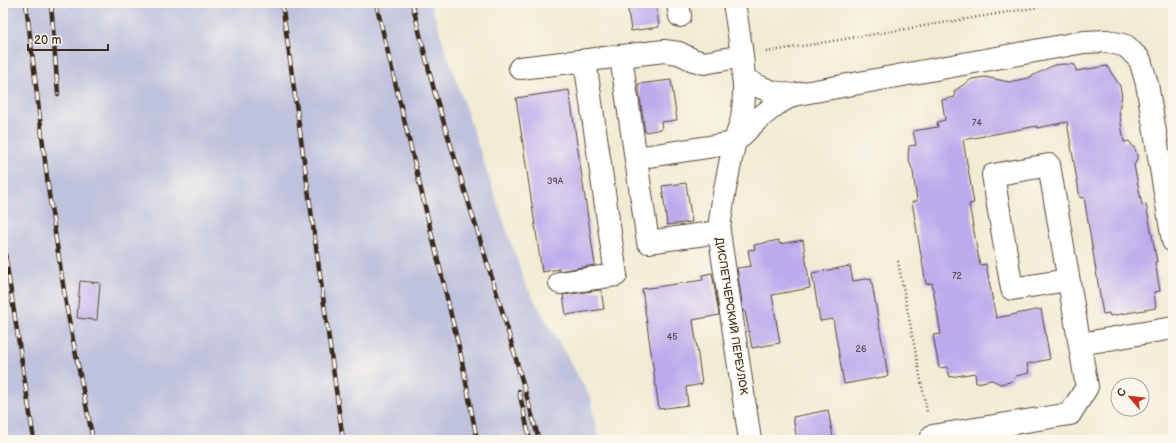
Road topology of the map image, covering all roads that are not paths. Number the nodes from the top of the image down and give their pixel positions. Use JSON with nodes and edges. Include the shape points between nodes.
{"nodes":[{"id":1,"x":734,"y":3,"type":"edge"},
{"id":2,"x":742,"y":56,"type":"junction"},
{"id":3,"x":621,"y":57,"type":"junction"},
{"id":4,"x":585,"y":61,"type":"junction"},
{"id":5,"x":520,"y":68,"type":"dead end"},
{"id":6,"x":743,"y":78,"type":"junction"},
{"id":7,"x":793,"y":95,"type":"junction"},
{"id":8,"x":734,"y":143,"type":"junction"},
{"id":9,"x":636,"y":158,"type":"junction"},
{"id":10,"x":719,"y":232,"type":"junction"},
{"id":11,"x":1173,"y":241,"type":"edge"},
{"id":12,"x":1068,"y":280,"type":"junction"},
{"id":13,"x":560,"y":283,"type":"dead end"},
{"id":14,"x":1173,"y":328,"type":"edge"},
{"id":15,"x":1080,"y":344,"type":"junction"},
{"id":16,"x":932,"y":438,"type":"edge"},
{"id":17,"x":750,"y":440,"type":"edge"}],
"edges":[{"from":1,"to":2,"type":"street","name":"ДИСПЕТЧЕРСКИЙ ПЕРЕУЛОК"},
{"from":2,"to":3,"type":"street","via":[[704,63],[678,53],[664,51]]},
{"from":2,"to":6,"type":"street","name":"ДИСПЕТЧЕРСКИЙ ПЕРЕУЛОК"},
{"from":3,"to":4,"type":"street"},
{"from":3,"to":9,"type":"street"},
{"from":4,"to":5,"type":"street"},
{"from":4,"to":13,"type":"street","via":[[616,275]]},
{"from":6,"to":7,"type":"street","via":[[773,92]]},
{"from":6,"to":8,"type":"street","name":"ДИСПЕТЧЕРСКИЙ ПЕРЕУЛОК","via":[[742,120]]},
{"from":7,"to":8,"type":"street","via":[[758,119]]},
{"from":7,"to":11,"type":"street","via":[[1084,42],[1107,41],[1126,46],[1140,60],[1147,84]]},
{"from":8,"to":9,"type":"street"},
{"from":8,"to":10,"type":"street","name":"ДИСПЕТЧЕРСКИЙ ПЕРЕУЛОК"},
{"from":9,"to":10,"type":"street","via":[[648,242]]},
{"from":10,"to":17,"type":"street","name":"ДИСПЕТЧЕРСКИЙ ПЕРЕУЛОК"},
{"from":12,"to":12,"type":"street","via":[[1012,289],[993,175],[1049,165]]},
{"from":12,"to":15,"type":"street"},
{"from":14,"to":15,"type":"street"},
{"from":15,"to":16,"type":"street","via":[[1087,387],[1070,414]]}]}
